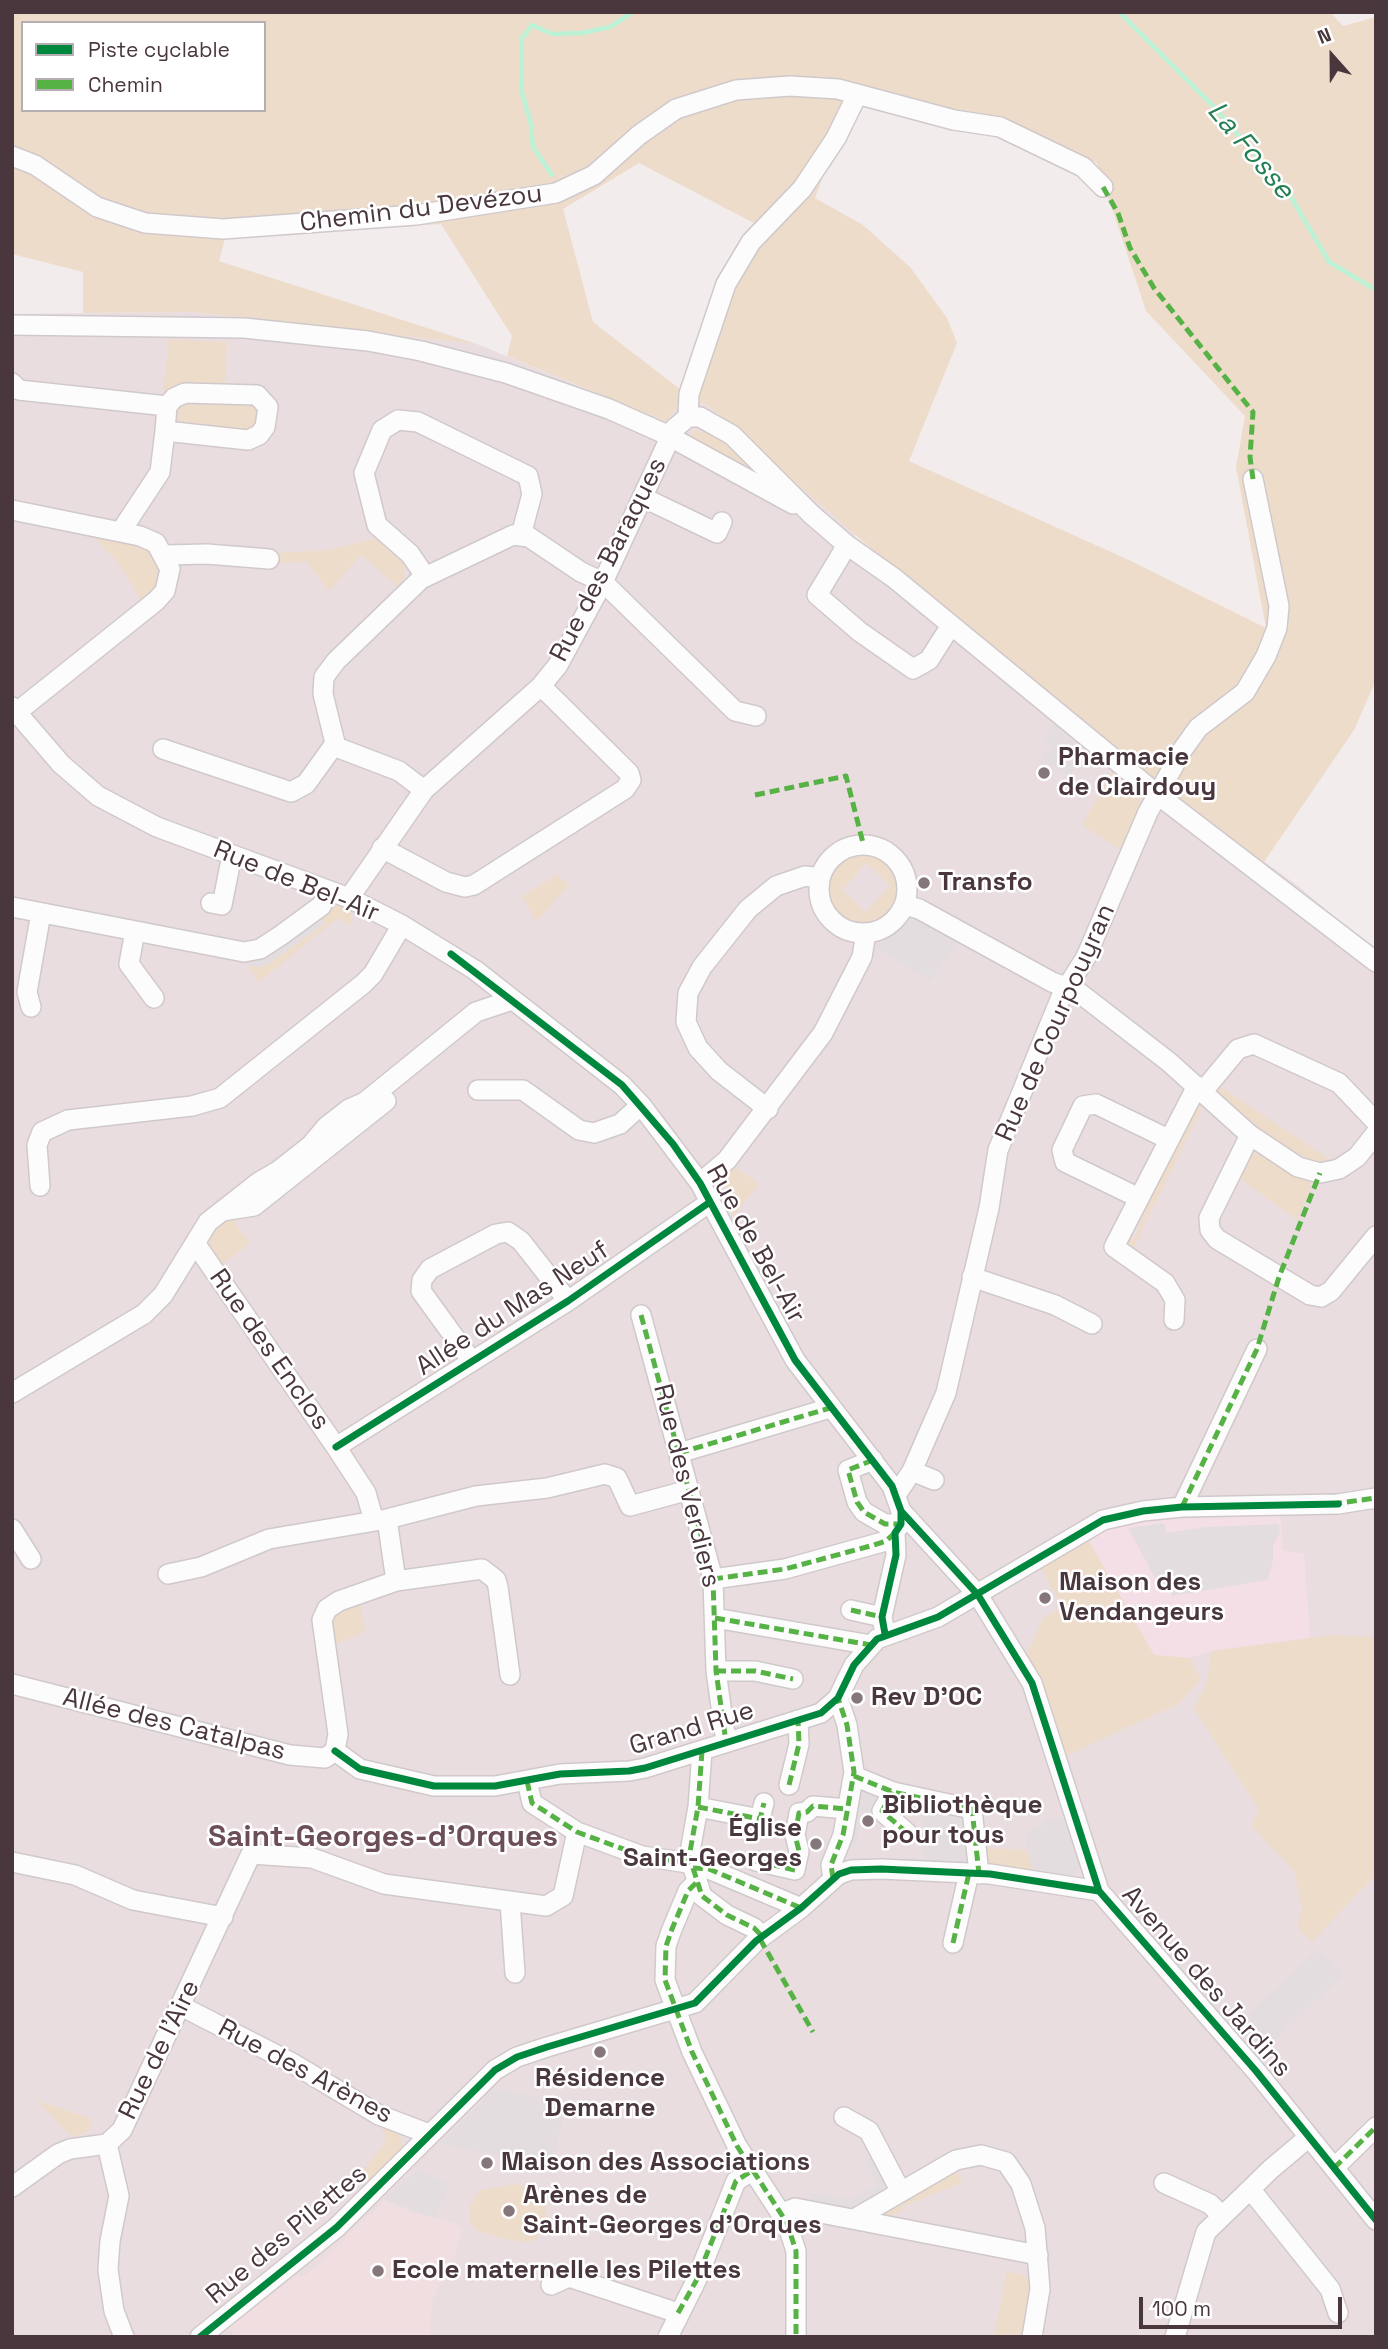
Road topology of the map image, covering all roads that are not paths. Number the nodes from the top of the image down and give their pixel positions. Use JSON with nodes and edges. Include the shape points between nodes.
{"nodes":[{"id":1,"x":857,"y":94,"type":"junction"},
{"id":2,"x":12,"y":156,"type":"edge"},
{"id":3,"x":1102,"y":187,"type":"dead end"},
{"id":4,"x":12,"y":325,"type":"edge"},
{"id":5,"x":12,"y":383,"type":"edge"},
{"id":6,"x":167,"y":406,"type":"junction"},
{"id":7,"x":688,"y":417,"type":"junction"},
{"id":8,"x":165,"y":431,"type":"junction"},
{"id":9,"x":670,"y":437,"type":"junction"},
{"id":10,"x":1253,"y":479,"type":"dead end"},
{"id":11,"x":642,"y":497,"type":"junction"},
{"id":12,"x":12,"y":510,"type":"edge"},
{"id":13,"x":811,"y":515,"type":"junction"},
{"id":14,"x":121,"y":531,"type":"junction"},
{"id":15,"x":717,"y":533,"type":"dead end"},
{"id":16,"x":522,"y":535,"type":"junction"},
{"id":17,"x":847,"y":545,"type":"junction"},
{"id":18,"x":165,"y":555,"type":"junction"},
{"id":19,"x":269,"y":559,"type":"dead end"},
{"id":20,"x":425,"y":576,"type":"junction"},
{"id":21,"x":603,"y":582,"type":"junction"},
{"id":22,"x":950,"y":626,"type":"junction"},
{"id":23,"x":541,"y":686,"type":"junction"},
{"id":24,"x":14,"y":709,"type":"edge"},
{"id":25,"x":756,"y":716,"type":"dead end"},
{"id":26,"x":334,"y":745,"type":"junction"},
{"id":27,"x":163,"y":749,"type":"dead end"},
{"id":28,"x":425,"y":790,"type":"junction"},
{"id":29,"x":1158,"y":795,"type":"junction"},
{"id":30,"x":382,"y":848,"type":"junction"},
{"id":31,"x":232,"y":855,"type":"junction"},
{"id":32,"x":820,"y":878,"type":"junction"},
{"id":33,"x":330,"y":891,"type":"junction"},
{"id":34,"x":349,"y":898,"type":"junction"},
{"id":35,"x":211,"y":903,"type":"dead end"},
{"id":36,"x":905,"y":905,"type":"junction"},
{"id":37,"x":12,"y":907,"type":"edge"},
{"id":38,"x":41,"y":913,"type":"junction"},
{"id":39,"x":402,"y":925,"type":"junction"},
{"id":40,"x":135,"y":931,"type":"junction"},
{"id":41,"x":866,"y":933,"type":"junction"},
{"id":42,"x":1376,"y":962,"type":"edge"},
{"id":43,"x":1069,"y":986,"type":"junction"},
{"id":44,"x":154,"y":998,"type":"dead end"},
{"id":45,"x":512,"y":1000,"type":"junction"},
{"id":46,"x":31,"y":1007,"type":"dead end"},
{"id":47,"x":1200,"y":1088,"type":"junction"},
{"id":48,"x":478,"y":1090,"type":"dead end"},
{"id":49,"x":642,"y":1105,"type":"junction"},
{"id":50,"x":768,"y":1108,"type":"junction"},
{"id":51,"x":1376,"y":1122,"type":"edge"},
{"id":52,"x":1376,"y":1133,"type":"edge"},
{"id":53,"x":1250,"y":1135,"type":"junction"},
{"id":54,"x":1168,"y":1139,"type":"junction"},
{"id":55,"x":700,"y":1183,"type":"junction"},
{"id":56,"x":40,"y":1186,"type":"dead end"},
{"id":57,"x":1139,"y":1198,"type":"junction"},
{"id":58,"x":710,"y":1202,"type":"junction"},
{"id":59,"x":1376,"y":1236,"type":"edge"},
{"id":60,"x":195,"y":1243,"type":"junction"},
{"id":61,"x":972,"y":1277,"type":"junction"},
{"id":62,"x":568,"y":1301,"type":"junction"},
{"id":63,"x":641,"y":1315,"type":"dead end"},
{"id":64,"x":1174,"y":1320,"type":"dead end"},
{"id":65,"x":1092,"y":1324,"type":"dead end"},
{"id":66,"x":1257,"y":1349,"type":"dead end"},
{"id":67,"x":471,"y":1360,"type":"junction"},
{"id":68,"x":12,"y":1393,"type":"edge"},
{"id":69,"x":830,"y":1408,"type":"junction"},
{"id":70,"x":336,"y":1447,"type":"junction"},
{"id":71,"x":679,"y":1453,"type":"junction"},
{"id":72,"x":873,"y":1460,"type":"junction"},
{"id":73,"x":912,"y":1471,"type":"junction"},
{"id":74,"x":934,"y":1480,"type":"dead end"},
{"id":75,"x":689,"y":1490,"type":"junction"},
{"id":76,"x":1376,"y":1498,"type":"edge"},
{"id":77,"x":1182,"y":1507,"type":"junction"},
{"id":78,"x":898,"y":1516,"type":"junction"},
{"id":79,"x":380,"y":1520,"type":"junction"},
{"id":80,"x":12,"y":1529,"type":"edge"},
{"id":81,"x":31,"y":1559,"type":"dead end"},
{"id":82,"x":168,"y":1574,"type":"dead end"},
{"id":83,"x":713,"y":1579,"type":"junction"},
{"id":84,"x":396,"y":1581,"type":"junction"},
{"id":85,"x":978,"y":1595,"type":"junction"},
{"id":86,"x":852,"y":1610,"type":"dead end"},
{"id":87,"x":715,"y":1618,"type":"junction"},
{"id":88,"x":879,"y":1632,"type":"junction"},
{"id":89,"x":716,"y":1671,"type":"junction"},
{"id":90,"x":510,"y":1675,"type":"dead end"},
{"id":91,"x":793,"y":1679,"type":"dead end"},
{"id":92,"x":12,"y":1684,"type":"edge"},
{"id":93,"x":838,"y":1698,"type":"junction"},
{"id":94,"x":798,"y":1720,"type":"junction"},
{"id":95,"x":726,"y":1742,"type":"junction"},
{"id":96,"x":335,"y":1751,"type":"junction"},
{"id":97,"x":702,"y":1751,"type":"junction"},
{"id":98,"x":854,"y":1774,"type":"junction"},
{"id":99,"x":527,"y":1781,"type":"junction"},
{"id":100,"x":789,"y":1785,"type":"dead end"},
{"id":101,"x":893,"y":1793,"type":"junction"},
{"id":102,"x":698,"y":1807,"type":"junction"},
{"id":103,"x":847,"y":1809,"type":"junction"},
{"id":104,"x":760,"y":1817,"type":"dead end"},
{"id":105,"x":577,"y":1832,"type":"junction"},
{"id":106,"x":907,"y":1833,"type":"dead end"},
{"id":107,"x":756,"y":1861,"type":"dead end"},
{"id":108,"x":12,"y":1862,"type":"edge"},
{"id":109,"x":974,"y":1873,"type":"junction"},
{"id":110,"x":694,"y":1876,"type":"junction"},
{"id":111,"x":836,"y":1876,"type":"junction"},
{"id":112,"x":1099,"y":1891,"type":"junction"},
{"id":113,"x":510,"y":1902,"type":"junction"},
{"id":114,"x":801,"y":1908,"type":"junction"},
{"id":115,"x":223,"y":1917,"type":"junction"},
{"id":116,"x":762,"y":1937,"type":"junction"},
{"id":117,"x":953,"y":1943,"type":"dead end"},
{"id":118,"x":516,"y":1973,"type":"dead end"},
{"id":119,"x":181,"y":2006,"type":"junction"},
{"id":120,"x":675,"y":2011,"type":"junction"},
{"id":121,"x":844,"y":2117,"type":"dead end"},
{"id":122,"x":1376,"y":2127,"type":"edge"},
{"id":123,"x":429,"y":2134,"type":"junction"},
{"id":124,"x":1309,"y":2137,"type":"junction"},
{"id":125,"x":107,"y":2144,"type":"junction"},
{"id":126,"x":1334,"y":2168,"type":"junction"},
{"id":127,"x":753,"y":2170,"type":"junction"},
{"id":128,"x":1164,"y":2183,"type":"dead end"},
{"id":129,"x":12,"y":2187,"type":"edge"},
{"id":130,"x":1251,"y":2190,"type":"junction"},
{"id":131,"x":901,"y":2192,"type":"junction"},
{"id":132,"x":782,"y":2213,"type":"junction"},
{"id":133,"x":1222,"y":2216,"type":"junction"},
{"id":134,"x":856,"y":2218,"type":"junction"},
{"id":135,"x":1376,"y":2220,"type":"edge"},
{"id":136,"x":1038,"y":2255,"type":"junction"},
{"id":137,"x":551,"y":2285,"type":"dead end"},
{"id":138,"x":678,"y":2313,"type":"junction"},
{"id":139,"x":1338,"y":2313,"type":"dead end"},
{"id":140,"x":124,"y":2337,"type":"edge"},
{"id":141,"x":200,"y":2337,"type":"edge"},
{"id":142,"x":668,"y":2337,"type":"edge"},
{"id":143,"x":796,"y":2337,"type":"edge"},
{"id":144,"x":1032,"y":2337,"type":"edge"},
{"id":145,"x":1175,"y":2337,"type":"edge"}],
"edges":[{"from":1,"to":2,"type":"street","name":"Chemin du Devézou","via":[[790,86],[714,95],[661,118],[594,175],[556,193],[416,215],[223,229],[145,223],[110,213],[35,165]]},
{"from":1,"to":3,"type":"street","name":"Chemin du Devézou","via":[[954,120],[1000,127],[1083,167]]},
{"from":1,"to":7,"type":"street","via":[[836,138],[802,189],[751,242],[726,284],[689,394]]},
{"from":4,"to":9,"type":"street","via":[[244,328],[368,341],[506,373],[609,409]]},
{"from":5,"to":6,"type":"street","via":[[19,390]]},
{"from":6,"to":8,"type":"street"},
{"from":6,"to":8,"type":"street","via":[[185,393],[257,395],[268,411],[262,431],[248,440]]},
{"from":7,"to":9,"type":"street","name":"Rue des Baraques"},
{"from":7,"to":13,"type":"street","via":[[700,417],[732,435]]},
{"from":8,"to":14,"type":"street","via":[[160,472]]},
{"from":9,"to":11,"type":"street","name":"Rue des Baraques"},
{"from":9,"to":13,"type":"street"},
{"from":10,"to":29,"type":"street","name":"Rue de Courpouyran","via":[[1279,606],[1277,628],[1245,692],[1190,738]]},
{"from":11,"to":15,"type":"street"},
{"from":11,"to":21,"type":"street","name":"Rue des Baraques"},
{"from":12,"to":14,"type":"street"},
{"from":13,"to":17,"type":"street"},
{"from":14,"to":18,"type":"street","via":[[156,543]]},
{"from":16,"to":20,"type":"street","via":[[506,537]]},
{"from":16,"to":20,"type":"street","via":[[532,494],[527,476],[418,422],[398,419],[382,430],[364,473],[377,525],[410,554]]},
{"from":16,"to":21,"type":"street"},
{"from":17,"to":22,"type":"street"},
{"from":17,"to":22,"type":"street","via":[[817,595],[852,626],[913,669],[929,660]]},
{"from":18,"to":19,"type":"street"},
{"from":18,"to":24,"type":"street","via":[[169,581],[156,601]]},
{"from":20,"to":26,"type":"street","via":[[324,677]]},
{"from":21,"to":23,"type":"street","name":"Rue des Baraques","via":[[568,650]]},
{"from":21,"to":25,"type":"street","via":[[735,711]]},
{"from":22,"to":29,"type":"street"},
{"from":23,"to":28,"type":"street","name":"Rue des Baraques"},
{"from":23,"to":30,"type":"street","via":[[629,773],[631,780],[625,789],[474,885],[446,882]]},
{"from":24,"to":31,"type":"street","name":"Rue de Bel-Air","via":[[61,764],[98,796],[157,827]]},
{"from":26,"to":27,"type":"street","via":[[306,785],[291,792]]},
{"from":26,"to":28,"type":"street","via":[[399,771]]},
{"from":28,"to":30,"type":"street","name":"Rue des Baraques"},
{"from":29,"to":42,"type":"street"},
{"from":29,"to":43,"type":"street","name":"Rue de Courpouyran"},
{"from":30,"to":34,"type":"street","name":"Rue des Baraques"},
{"from":31,"to":33,"type":"street","name":"Rue de Bel-Air"},
{"from":31,"to":35,"type":"street","via":[[222,905]]},
{"from":32,"to":36,"type":"street","via":[[839,851],[873,845],[902,866],[908,892]]},
{"from":32,"to":41,"type":"street","via":[[821,904],[828,915],[846,930]]},
{"from":32,"to":50,"type":"street","via":[[805,876],[776,886],[748,909],[702,967],[688,993],[686,1023],[698,1048],[719,1071]]},
{"from":33,"to":34,"type":"street","name":"Rue de Bel-Air"},
{"from":33,"to":40,"type":"street","via":[[321,906],[253,951]]},
{"from":34,"to":39,"type":"street","name":"Rue de Bel-Air"},
{"from":36,"to":41,"type":"street","via":[[890,924]]},
{"from":36,"to":43,"type":"street","via":[[1052,982]]},
{"from":37,"to":38,"type":"street"},
{"from":38,"to":40,"type":"street"},
{"from":38,"to":46,"type":"street","via":[[27,992]]},
{"from":39,"to":45,"type":"street","name":"Rue de Bel-Air","via":[[451,954]]},
{"from":39,"to":56,"type":"street","via":[[363,984],[220,1098],[192,1106],[68,1120],[42,1132],[37,1145]]},
{"from":40,"to":44,"type":"street","via":[[129,964]]},
{"from":41,"to":50,"type":"street","via":[[862,957],[839,1005]]},
{"from":43,"to":47,"type":"street"},
{"from":43,"to":61,"type":"street","name":"Rue de Courpouyran","via":[[998,1150]]},
{"from":45,"to":49,"type":"street","name":"Rue de Bel-Air"},
{"from":45,"to":60,"type":"street","via":[[476,1012],[410,1062],[365,1102],[326,1127],[299,1155],[208,1222]]},
{"from":47,"to":51,"type":"street","via":[[1238,1049],[1254,1044],[1339,1083]]},
{"from":47,"to":53,"type":"street"},
{"from":47,"to":54,"type":"street"},
{"from":48,"to":49,"type":"street","via":[[523,1090],[579,1130],[594,1133],[620,1124]]},
{"from":49,"to":55,"type":"street","name":"Rue de Bel-Air"},
{"from":50,"to":55,"type":"street","via":[[727,1160]]},
{"from":52,"to":53,"type":"street","via":[[1357,1157],[1328,1174],[1298,1167]]},
{"from":53,"to":59,"type":"street","via":[[1209,1217],[1210,1230],[1217,1239],[1321,1297]]},
{"from":54,"to":57,"type":"street"},
{"from":54,"to":57,"type":"street","via":[[1096,1104],[1083,1106],[1062,1150],[1065,1162]]},
{"from":55,"to":58,"type":"street","name":"Rue de Bel-Air"},
{"from":57,"to":64,"type":"street","via":[[1114,1247],[1165,1283],[1175,1300]]},
{"from":58,"to":62,"type":"street","name":"Allée du Mas Neuf"},
{"from":58,"to":69,"type":"street","name":"Rue de Bel-Air","via":[[795,1360]]},
{"from":60,"to":68,"type":"street","via":[[163,1295],[144,1314]]},
{"from":60,"to":70,"type":"street","name":"Rue des Enclos"},
{"from":61,"to":65,"type":"street"},
{"from":61,"to":73,"type":"street","name":"Rue de Courpouyran","via":[[946,1393]]},
{"from":62,"to":67,"type":"street","name":"Allée du Mas Neuf"},
{"from":62,"to":67,"type":"street","via":[[521,1241],[508,1233],[496,1234],[430,1269],[421,1291]]},
{"from":63,"to":71,"type":"street","name":"Rue des Verdiers"},
{"from":66,"to":77,"type":"street"},
{"from":67,"to":70,"type":"street","name":"Allée du Mas Neuf"},
{"from":69,"to":71,"type":"street"},
{"from":69,"to":72,"type":"street","name":"Rue de Bel-Air"},
{"from":70,"to":79,"type":"street","name":"Rue des Enclos"},
{"from":71,"to":75,"type":"street","name":"Rue des Verdiers"},
{"from":72,"to":78,"type":"street","name":"Rue de Bel-Air"},
{"from":72,"to":78,"type":"street","via":[[848,1470],[857,1502],[864,1512],[885,1524]]},
{"from":73,"to":74,"type":"street"},
{"from":73,"to":78,"type":"street","name":"Rue de Courpouyran"},
{"from":75,"to":79,"type":"street","via":[[630,1506],[617,1478],[605,1474],[547,1488],[476,1496]]},
{"from":75,"to":83,"type":"street","name":"Rue des Verdiers"},
{"from":76,"to":77,"type":"street","via":[[1338,1504]]},
{"from":77,"to":85,"type":"street","via":[[1091,1524]]},
{"from":78,"to":83,"type":"street","via":[[874,1545],[785,1569]]},
{"from":78,"to":85,"type":"street","name":"Rue de Bel-Air"},
{"from":78,"to":88,"type":"street","via":[[896,1555]]},
{"from":79,"to":82,"type":"street","via":[[269,1539],[201,1567]]},
{"from":79,"to":84,"type":"street","name":"Rue des Enclos"},
{"from":80,"to":81,"type":"street"},
{"from":83,"to":87,"type":"street","name":"Rue des Verdiers"},
{"from":84,"to":90,"type":"street","via":[[482,1569],[491,1574],[498,1587]]},
{"from":84,"to":96,"type":"street","via":[[335,1603],[323,1616],[338,1734]]},
{"from":85,"to":88,"type":"street","via":[[938,1617]]},
{"from":85,"to":112,"type":"street","name":"Avenue des Jardins","via":[[1032,1683]]},
{"from":86,"to":88,"type":"street"},
{"from":87,"to":88,"type":"street"},
{"from":87,"to":89,"type":"street","name":"Rue des Verdiers"},
{"from":88,"to":93,"type":"street","via":[[854,1665]]},
{"from":89,"to":91,"type":"street","via":[[755,1671]]},
{"from":89,"to":95,"type":"street","name":"Rue des Verdiers"},
{"from":92,"to":96,"type":"street","name":"Allée des Catalpas","via":[[290,1755],[324,1758]]},
{"from":93,"to":94,"type":"street","name":"Grand Rue","via":[[821,1713]]},
{"from":93,"to":98,"type":"street","via":[[849,1733]]},
{"from":94,"to":95,"type":"street","name":"Grand Rue"},
{"from":94,"to":100,"type":"street","via":[[799,1744]]},
{"from":95,"to":97,"type":"street","name":"Grand Rue"},
{"from":96,"to":99,"type":"street","name":"Grand Rue","via":[[360,1769],[434,1786]]},
{"from":97,"to":99,"type":"street","name":"Grand Rue","via":[[629,1771],[583,1771]]},
{"from":97,"to":102,"type":"street"},
{"from":98,"to":101,"type":"street"},
{"from":98,"to":103,"type":"street"},
{"from":99,"to":105,"type":"street","via":[[532,1803]]},
{"from":101,"to":106,"type":"street","via":[[882,1811]]},
{"from":101,"to":109,"type":"street","via":[[972,1809]]},
{"from":102,"to":104,"type":"street"},
{"from":102,"to":110,"type":"street"},
{"from":103,"to":107,"type":"street","via":[[813,1806],[796,1810],[799,1852],[795,1870]]},
{"from":103,"to":111,"type":"street","via":[[831,1865]]},
{"from":105,"to":110,"type":"street"},
{"from":105,"to":113,"type":"street","via":[[561,1899],[546,1906]]},
{"from":108,"to":115,"type":"street","via":[[75,1875],[133,1900]]},
{"from":109,"to":111,"type":"street","via":[[861,1869]]},
{"from":109,"to":112,"type":"street"},
{"from":109,"to":117,"type":"street"},
{"from":110,"to":114,"type":"street","via":[[709,1869]]},
{"from":110,"to":116,"type":"street","via":[[716,1908]]},
{"from":110,"to":120,"type":"street","via":[[666,1946],[663,1970]]},
{"from":111,"to":114,"type":"street","name":"Rue des Pilettes"},
{"from":112,"to":124,"type":"street","name":"Avenue des Jardins"},
{"from":113,"to":115,"type":"street","name":"Rue de l'Aire","via":[[384,1884],[312,1858],[250,1854]]},
{"from":113,"to":118,"type":"street"},
{"from":114,"to":116,"type":"street","name":"Rue des Pilettes"},
{"from":115,"to":119,"type":"street","name":"Rue de l'Aire"},
{"from":116,"to":120,"type":"street","name":"Rue des Pilettes","via":[[701,1998]]},
{"from":119,"to":123,"type":"street","name":"Rue des Arènes","via":[[292,2063],[379,2115]]},
{"from":119,"to":125,"type":"street","name":"Rue de l'Aire","via":[[122,2130]]},
{"from":120,"to":123,"type":"street","name":"Rue des Pilettes","via":[[517,2057],[495,2070]]},
{"from":120,"to":127,"type":"street","via":[[737,2146]]},
{"from":121,"to":131,"type":"street","via":[[869,2131]]},
{"from":122,"to":126,"type":"street"},
{"from":123,"to":141,"type":"street","name":"Rue des Pilettes","via":[[337,2227]]},
{"from":124,"to":126,"type":"street","name":"Avenue des Jardins"},
{"from":124,"to":130,"type":"street"},
{"from":125,"to":129,"type":"street","name":"Rue de l'Aire","via":[[58,2154]]},
{"from":125,"to":140,"type":"street","via":[[119,2196],[109,2278]]},
{"from":126,"to":135,"type":"street","name":"Avenue des Jardins"},
{"from":127,"to":132,"type":"street"},
{"from":127,"to":138,"type":"street","via":[[736,2181],[696,2281]]},
{"from":128,"to":133,"type":"street","via":[[1210,2204]]},
{"from":130,"to":133,"type":"street"},
{"from":130,"to":139,"type":"street","via":[[1330,2289]]},
{"from":131,"to":134,"type":"street"},
{"from":131,"to":136,"type":"street","via":[[957,2160],[993,2156],[1006,2162],[1021,2184]]},
{"from":132,"to":134,"type":"street","via":[[795,2208]]},
{"from":132,"to":143,"type":"street","via":[[796,2251]]},
{"from":133,"to":145,"type":"street","via":[[1201,2242]]},
{"from":134,"to":136,"type":"street","via":[[872,2225]]},
{"from":136,"to":144,"type":"street","via":[[1040,2289]]},
{"from":137,"to":138,"type":"street","via":[[569,2277]]},
{"from":138,"to":142,"type":"street"}]}
